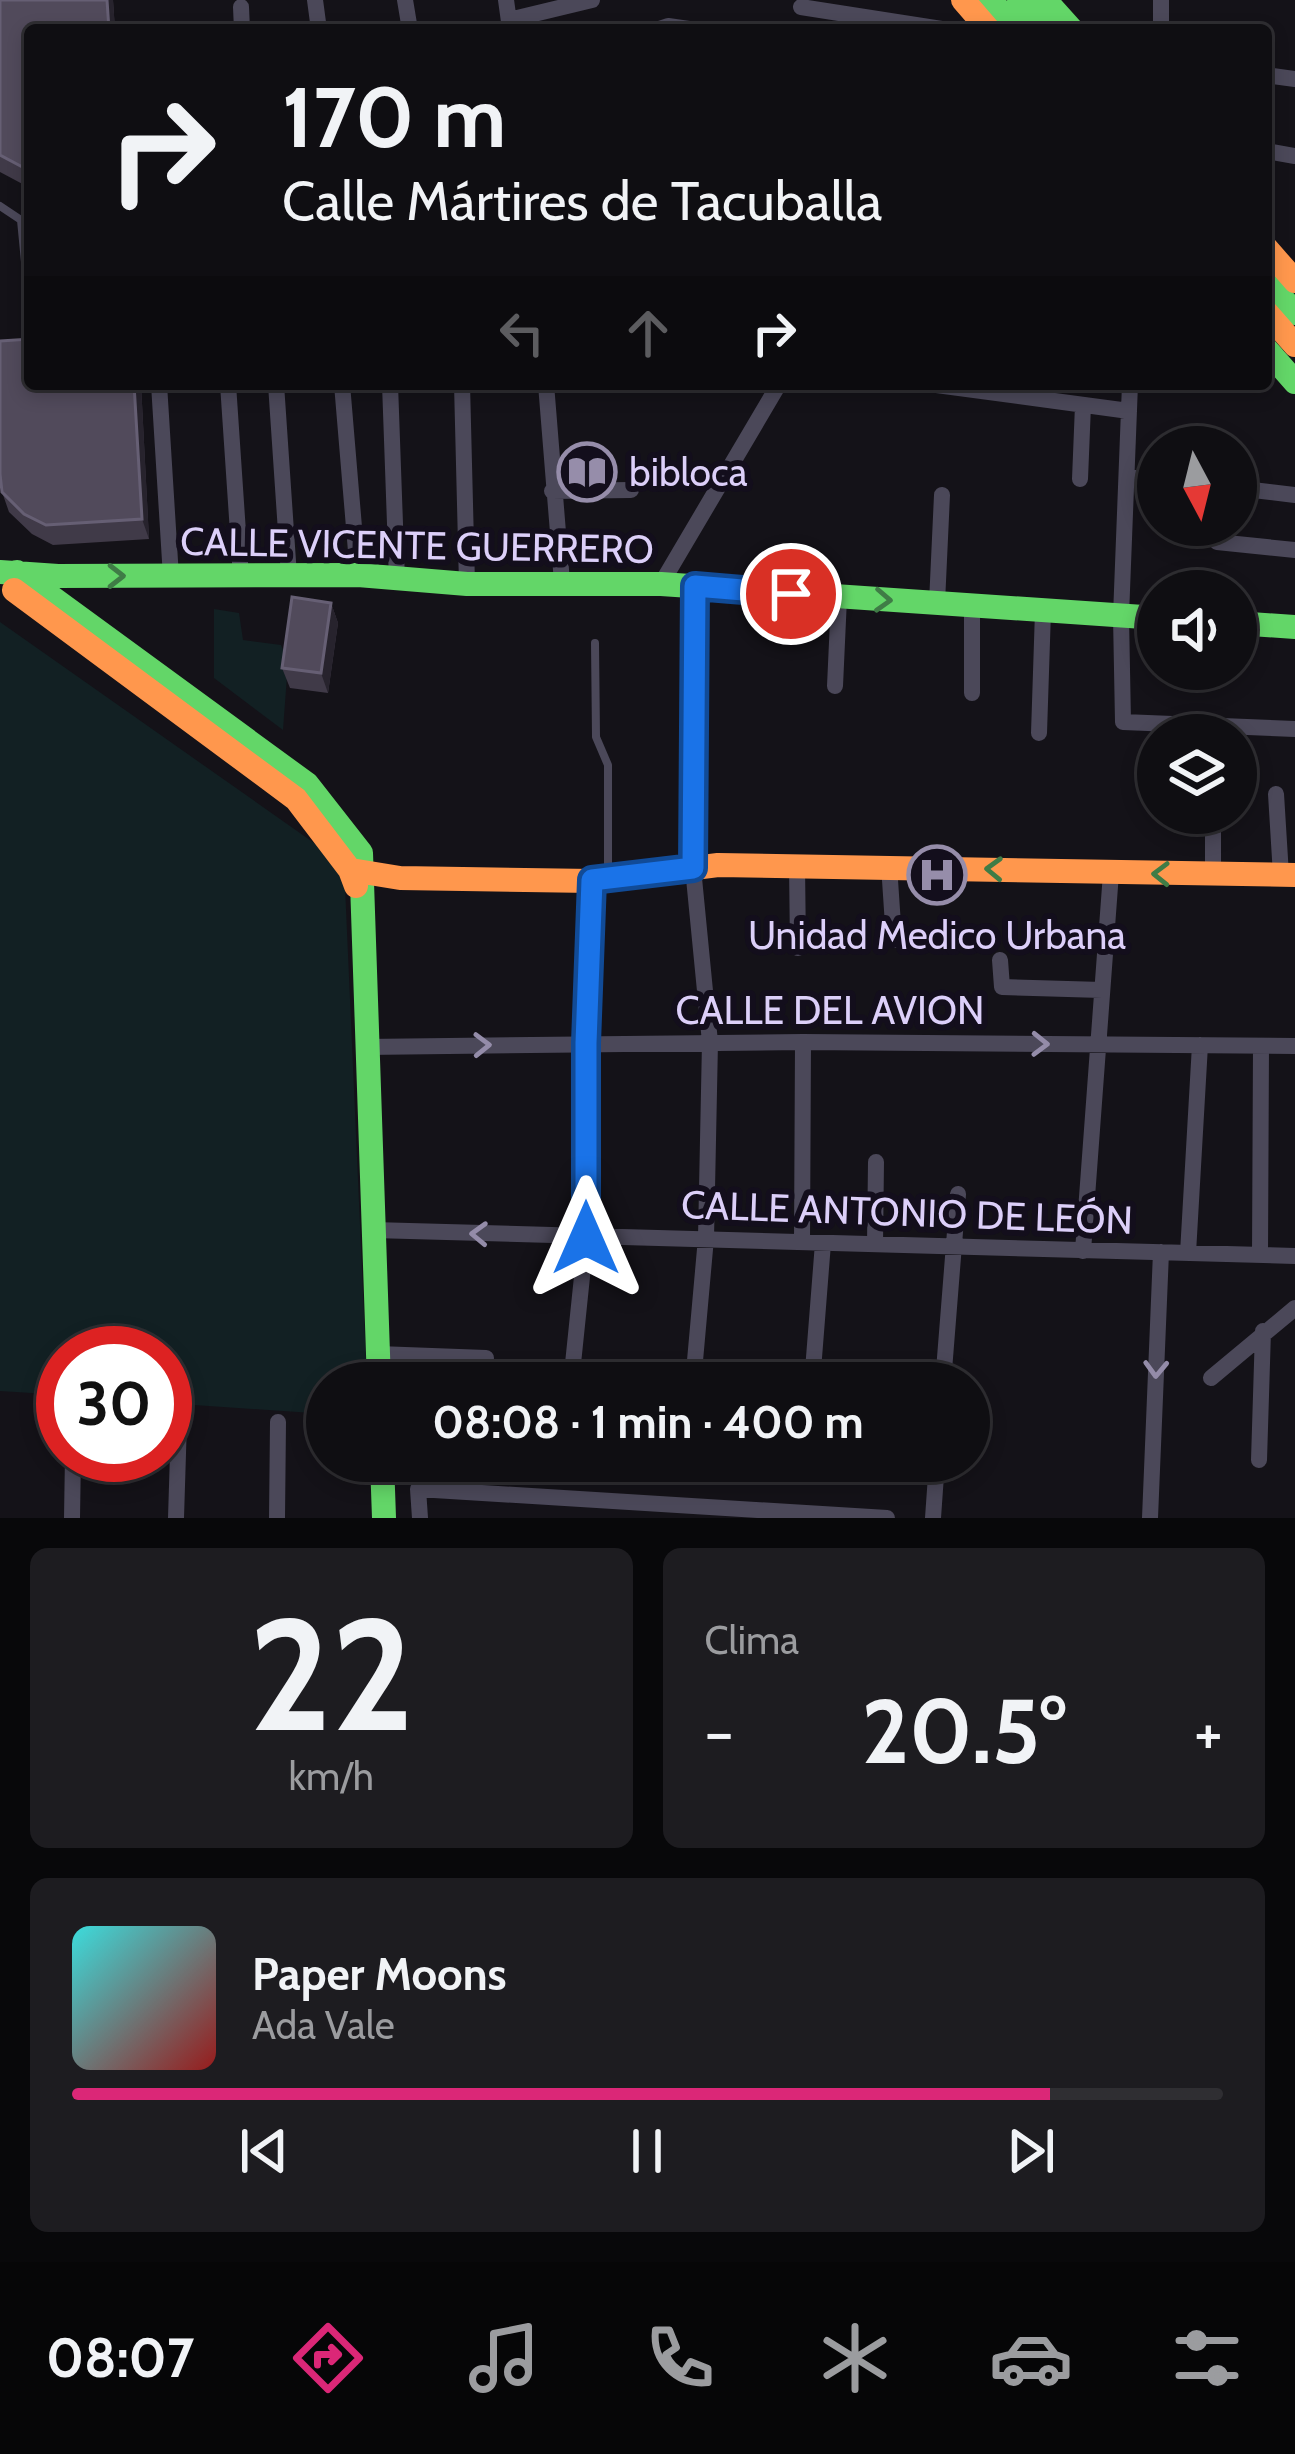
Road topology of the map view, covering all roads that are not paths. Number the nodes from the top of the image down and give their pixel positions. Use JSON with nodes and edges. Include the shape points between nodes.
{"nodes":[{"id":1,"x":592,"y":0,"type":"edge"},
{"id":2,"x":963,"y":0,"type":"edge"},
{"id":3,"x":1019,"y":0,"type":"edge"},
{"id":4,"x":1045,"y":0,"type":"edge"},
{"id":5,"x":241,"y":7,"type":"dead end"},
{"id":6,"x":801,"y":7,"type":"dead end"},
{"id":7,"x":984,"y":21,"type":"edge"},
{"id":8,"x":242,"y":24,"type":"edge"},
{"id":9,"x":513,"y":24,"type":"edge"},
{"id":10,"x":910,"y":24,"type":"edge"},
{"id":11,"x":1041,"y":24,"type":"edge"},
{"id":12,"x":1067,"y":24,"type":"edge"},
{"id":13,"x":0,"y":206,"type":"edge"},
{"id":14,"x":24,"y":251,"type":"edge"},
{"id":15,"x":1276,"y":262,"type":"edge"},
{"id":16,"x":1295,"y":281,"type":"edge"},
{"id":17,"x":1295,"y":313,"type":"edge"},
{"id":18,"x":1272,"y":319,"type":"edge"},
{"id":19,"x":1295,"y":345,"type":"edge"},
{"id":20,"x":1272,"y":356,"type":"edge"},
{"id":21,"x":1295,"y":382,"type":"edge"},
{"id":22,"x":159,"y":390,"type":"edge"},
{"id":23,"x":228,"y":390,"type":"edge"},
{"id":24,"x":276,"y":390,"type":"edge"},
{"id":25,"x":343,"y":390,"type":"edge"},
{"id":26,"x":390,"y":390,"type":"edge"},
{"id":27,"x":462,"y":390,"type":"edge"},
{"id":28,"x":546,"y":390,"type":"edge"},
{"id":29,"x":775,"y":390,"type":"edge"},
{"id":30,"x":972,"y":390,"type":"edge"},
{"id":31,"x":1130,"y":390,"type":"edge"},
{"id":32,"x":1083,"y":405,"type":"junction"},
{"id":33,"x":1129,"y":412,"type":"junction"},
{"id":34,"x":1129,"y":477,"type":"junction"},
{"id":35,"x":1137,"y":478,"type":"edge"},
{"id":36,"x":1080,"y":479,"type":"dead end"},
{"id":37,"x":631,"y":490,"type":"dead end"},
{"id":38,"x":1257,"y":490,"type":"edge"},
{"id":39,"x":552,"y":491,"type":"junction"},
{"id":40,"x":941,"y":495,"type":"dead end"},
{"id":41,"x":1295,"y":495,"type":"edge"},
{"id":42,"x":1256,"y":546,"type":"edge"},
{"id":43,"x":1295,"y":550,"type":"edge"},
{"id":44,"x":3,"y":570,"type":"edge"},
{"id":45,"x":358,"y":575,"type":"junction"},
{"id":46,"x":289,"y":576,"type":"junction"},
{"id":47,"x":171,"y":577,"type":"junction"},
{"id":48,"x":241,"y":577,"type":"junction"},
{"id":49,"x":397,"y":580,"type":"junction"},
{"id":50,"x":562,"y":582,"type":"junction"},
{"id":51,"x":467,"y":584,"type":"junction"},
{"id":52,"x":661,"y":584,"type":"junction"},
{"id":53,"x":695,"y":586,"type":"junction"},
{"id":54,"x":838,"y":598,"type":"junction"},
{"id":55,"x":937,"y":603,"type":"junction"},
{"id":56,"x":972,"y":606,"type":"junction"},
{"id":57,"x":1043,"y":611,"type":"junction"},
{"id":58,"x":1121,"y":616,"type":"junction"},
{"id":59,"x":1137,"y":617,"type":"edge"},
{"id":60,"x":1257,"y":624,"type":"edge"},
{"id":61,"x":1295,"y":627,"type":"edge"},
{"id":62,"x":595,"y":643,"type":"dead end"},
{"id":63,"x":835,"y":686,"type":"dead end"},
{"id":64,"x":971,"y":693,"type":"dead end"},
{"id":65,"x":1295,"y":729,"type":"edge"},
{"id":66,"x":1039,"y":733,"type":"dead end"},
{"id":67,"x":1276,"y":794,"type":"dead end"},
{"id":68,"x":1214,"y":834,"type":"edge"},
{"id":69,"x":797,"y":865,"type":"junction"},
{"id":70,"x":889,"y":866,"type":"junction"},
{"id":71,"x":693,"y":868,"type":"junction"},
{"id":72,"x":357,"y":870,"type":"junction"},
{"id":73,"x":1111,"y":873,"type":"junction"},
{"id":74,"x":1214,"y":874,"type":"junction"},
{"id":75,"x":1288,"y":875,"type":"edge"},
{"id":76,"x":600,"y":880,"type":"junction"},
{"id":77,"x":894,"y":940,"type":"dead end"},
{"id":78,"x":799,"y":948,"type":"dead end"},
{"id":79,"x":1000,"y":960,"type":"dead end"},
{"id":80,"x":1102,"y":990,"type":"junction"},
{"id":81,"x":710,"y":1042,"type":"junction"},
{"id":82,"x":803,"y":1042,"type":"junction"},
{"id":83,"x":586,"y":1043,"type":"junction"},
{"id":84,"x":1097,"y":1045,"type":"junction"},
{"id":85,"x":1200,"y":1045,"type":"junction"},
{"id":86,"x":1261,"y":1046,"type":"junction"},
{"id":87,"x":1295,"y":1046,"type":"edge"},
{"id":88,"x":365,"y":1047,"type":"junction"},
{"id":89,"x":876,"y":1162,"type":"dead end"},
{"id":90,"x":958,"y":1194,"type":"dead end"},
{"id":91,"x":373,"y":1230,"type":"junction"},
{"id":92,"x":586,"y":1238,"type":"junction"},
{"id":93,"x":706,"y":1238,"type":"junction"},
{"id":94,"x":802,"y":1242,"type":"junction"},
{"id":95,"x":823,"y":1243,"type":"junction"},
{"id":96,"x":874,"y":1244,"type":"junction"},
{"id":97,"x":955,"y":1246,"type":"junction"},
{"id":98,"x":1082,"y":1251,"type":"junction"},
{"id":99,"x":1161,"y":1252,"type":"junction"},
{"id":100,"x":1188,"y":1252,"type":"junction"},
{"id":101,"x":1260,"y":1254,"type":"junction"},
{"id":102,"x":1295,"y":1256,"type":"edge"},
{"id":103,"x":1295,"y":1308,"type":"edge"},
{"id":104,"x":1263,"y":1331,"type":"junction"},
{"id":105,"x":378,"y":1354,"type":"junction"},
{"id":106,"x":486,"y":1358,"type":"dead end"},
{"id":107,"x":378,"y":1362,"type":"edge"},
{"id":108,"x":574,"y":1362,"type":"edge"},
{"id":109,"x":695,"y":1362,"type":"edge"},
{"id":110,"x":814,"y":1362,"type":"edge"},
{"id":111,"x":946,"y":1362,"type":"edge"},
{"id":112,"x":1211,"y":1378,"type":"dead end"},
{"id":113,"x":278,"y":1422,"type":"dead end"},
{"id":114,"x":1259,"y":1460,"type":"dead end"},
{"id":115,"x":73,"y":1482,"type":"edge"},
{"id":116,"x":177,"y":1482,"type":"edge"},
{"id":117,"x":383,"y":1482,"type":"edge"},
{"id":118,"x":936,"y":1482,"type":"edge"},
{"id":119,"x":694,"y":1511,"type":"edge"},
{"id":120,"x":72,"y":1518,"type":"edge"},
{"id":121,"x":176,"y":1518,"type":"edge"},
{"id":122,"x":278,"y":1518,"type":"edge"},
{"id":123,"x":385,"y":1518,"type":"edge"},
{"id":124,"x":420,"y":1518,"type":"edge"},
{"id":125,"x":887,"y":1518,"type":"edge"},
{"id":126,"x":933,"y":1518,"type":"edge"},
{"id":127,"x":1150,"y":1518,"type":"edge"}],
"edges":[{"from":1,"to":9,"type":"street"},
{"from":2,"to":7,"type":"street"},
{"from":3,"to":11,"type":"street"},
{"from":4,"to":12,"type":"street"},
{"from":5,"to":8,"type":"street"},
{"from":6,"to":10,"type":"street"},
{"from":13,"to":14,"type":"lane","via":[[21,220]]},
{"from":15,"to":16,"type":"street"},
{"from":15,"to":17,"type":"street"},
{"from":18,"to":19,"type":"street"},
{"from":20,"to":21,"type":"street"},
{"from":22,"to":47,"type":"street"},
{"from":23,"to":48,"type":"street"},
{"from":24,"to":46,"type":"street"},
{"from":25,"to":45,"type":"street"},
{"from":26,"to":49,"type":"street"},
{"from":27,"to":51,"type":"street"},
{"from":28,"to":39,"type":"street"},
{"from":29,"to":52,"type":"street"},
{"from":30,"to":32,"type":"street"},
{"from":31,"to":33,"type":"street"},
{"from":32,"to":33,"type":"street"},
{"from":32,"to":36,"type":"street"},
{"from":33,"to":34,"type":"street"},
{"from":34,"to":35,"type":"street"},
{"from":34,"to":58,"type":"street"},
{"from":37,"to":39,"type":"street"},
{"from":38,"to":41,"type":"street"},
{"from":39,"to":50,"type":"street"},
{"from":40,"to":55,"type":"street"},
{"from":42,"to":43,"type":"street"},
{"from":44,"to":47,"type":"street","name":"CALLE VICENTE GUERRERO","one_way":true},
{"from":44,"to":72,"type":"street","via":[[174,698],[308,784],[361,853]]},
{"from":45,"to":46,"type":"street","name":"CALLE VICENTE GUERRERO"},
{"from":45,"to":49,"type":"street","name":"CALLE VICENTE GUERRERO"},
{"from":46,"to":48,"type":"street","name":"CALLE VICENTE GUERRERO"},
{"from":47,"to":48,"type":"street","name":"CALLE VICENTE GUERRERO"},
{"from":49,"to":51,"type":"street","name":"CALLE VICENTE GUERRERO"},
{"from":50,"to":51,"type":"street","name":"CALLE VICENTE GUERRERO"},
{"from":50,"to":52,"type":"street","name":"CALLE VICENTE GUERRERO"},
{"from":52,"to":53,"type":"street","name":"CALLE VICENTE GUERRERO"},
{"from":53,"to":54,"type":"street","name":"CALLE VICENTE GUERRERO"},
{"from":53,"to":71,"type":"street"},
{"from":54,"to":55,"type":"street","name":"CALLE VICENTE GUERRERO","one_way":true},
{"from":54,"to":63,"type":"street"},
{"from":55,"to":56,"type":"street","name":"CALLE VICENTE GUERRERO"},
{"from":56,"to":57,"type":"street","name":"CALLE VICENTE GUERRERO"},
{"from":56,"to":64,"type":"street"},
{"from":57,"to":58,"type":"street","name":"CALLE VICENTE GUERRERO"},
{"from":57,"to":66,"type":"street"},
{"from":58,"to":59,"type":"street","name":"CALLE VICENTE GUERRERO"},
{"from":58,"to":65,"type":"street","via":[[1124,722]]},
{"from":60,"to":61,"type":"street"},
{"from":62,"to":76,"type":"lane","via":[[596,737],[608,765]]},
{"from":67,"to":75,"type":"street"},
{"from":68,"to":74,"type":"street"},
{"from":69,"to":70,"type":"street"},
{"from":69,"to":71,"type":"street"},
{"from":69,"to":78,"type":"street"},
{"from":73,"to":70,"type":"street","one_way":true},
{"from":70,"to":77,"type":"street"},
{"from":71,"to":76,"type":"street"},
{"from":71,"to":81,"type":"street"},
{"from":72,"to":76,"type":"street","via":[[400,878]]},
{"from":72,"to":88,"type":"street"},
{"from":74,"to":73,"type":"street","one_way":true},
{"from":73,"to":80,"type":"street"},
{"from":74,"to":75,"type":"street"},
{"from":76,"to":83,"type":"street"},
{"from":79,"to":80,"type":"street","via":[[1002,987]]},
{"from":80,"to":84,"type":"street"},
{"from":81,"to":82,"type":"street","name":"CALLE DEL AVION"},
{"from":81,"to":83,"type":"street","name":"CALLE DEL AVION"},
{"from":81,"to":93,"type":"street"},
{"from":82,"to":84,"type":"street","name":"CALLE DEL AVION","one_way":true},
{"from":82,"to":94,"type":"street"},
{"from":88,"to":83,"type":"street","name":"CALLE DEL AVION","one_way":true},
{"from":83,"to":92,"type":"street"},
{"from":84,"to":85,"type":"street","name":"CALLE DEL AVION"},
{"from":84,"to":98,"type":"street"},
{"from":85,"to":86,"type":"street","name":"CALLE DEL AVION"},
{"from":85,"to":100,"type":"street"},
{"from":86,"to":87,"type":"street","name":"CALLE DEL AVION"},
{"from":86,"to":101,"type":"street"},
{"from":88,"to":91,"type":"street"},
{"from":89,"to":96,"type":"street"},
{"from":90,"to":97,"type":"street"},
{"from":92,"to":91,"type":"street","name":"CALLE ANTONIO DE LEÓN","one_way":true},
{"from":91,"to":105,"type":"street"},
{"from":92,"to":93,"type":"street","name":"CALLE ANTONIO DE LEÓN"},
{"from":92,"to":108,"type":"street"},
{"from":93,"to":94,"type":"street","name":"CALLE ANTONIO DE LEÓN"},
{"from":93,"to":109,"type":"street"},
{"from":94,"to":95,"type":"street","name":"CALLE ANTONIO DE LEÓN"},
{"from":95,"to":96,"type":"street","name":"CALLE ANTONIO DE LEÓN"},
{"from":95,"to":110,"type":"street"},
{"from":96,"to":97,"type":"street","name":"CALLE ANTONIO DE LEÓN"},
{"from":97,"to":98,"type":"street","name":"CALLE ANTONIO DE LEÓN"},
{"from":97,"to":111,"type":"street"},
{"from":98,"to":99,"type":"street","name":"CALLE ANTONIO DE LEÓN"},
{"from":99,"to":100,"type":"street","name":"CALLE ANTONIO DE LEÓN"},
{"from":99,"to":127,"type":"street","one_way":true},
{"from":100,"to":101,"type":"street","name":"CALLE ANTONIO DE LEÓN"},
{"from":101,"to":102,"type":"street","name":"CALLE ANTONIO DE LEÓN"},
{"from":103,"to":104,"type":"street"},
{"from":104,"to":112,"type":"street"},
{"from":104,"to":114,"type":"street"},
{"from":105,"to":106,"type":"street"},
{"from":105,"to":107,"type":"street"},
{"from":113,"to":122,"type":"street"},
{"from":115,"to":120,"type":"street"},
{"from":116,"to":121,"type":"street"},
{"from":117,"to":123,"type":"street"},
{"from":118,"to":126,"type":"street"},
{"from":119,"to":124,"type":"street","via":[[418,1489]]},
{"from":119,"to":125,"type":"street"}]}
